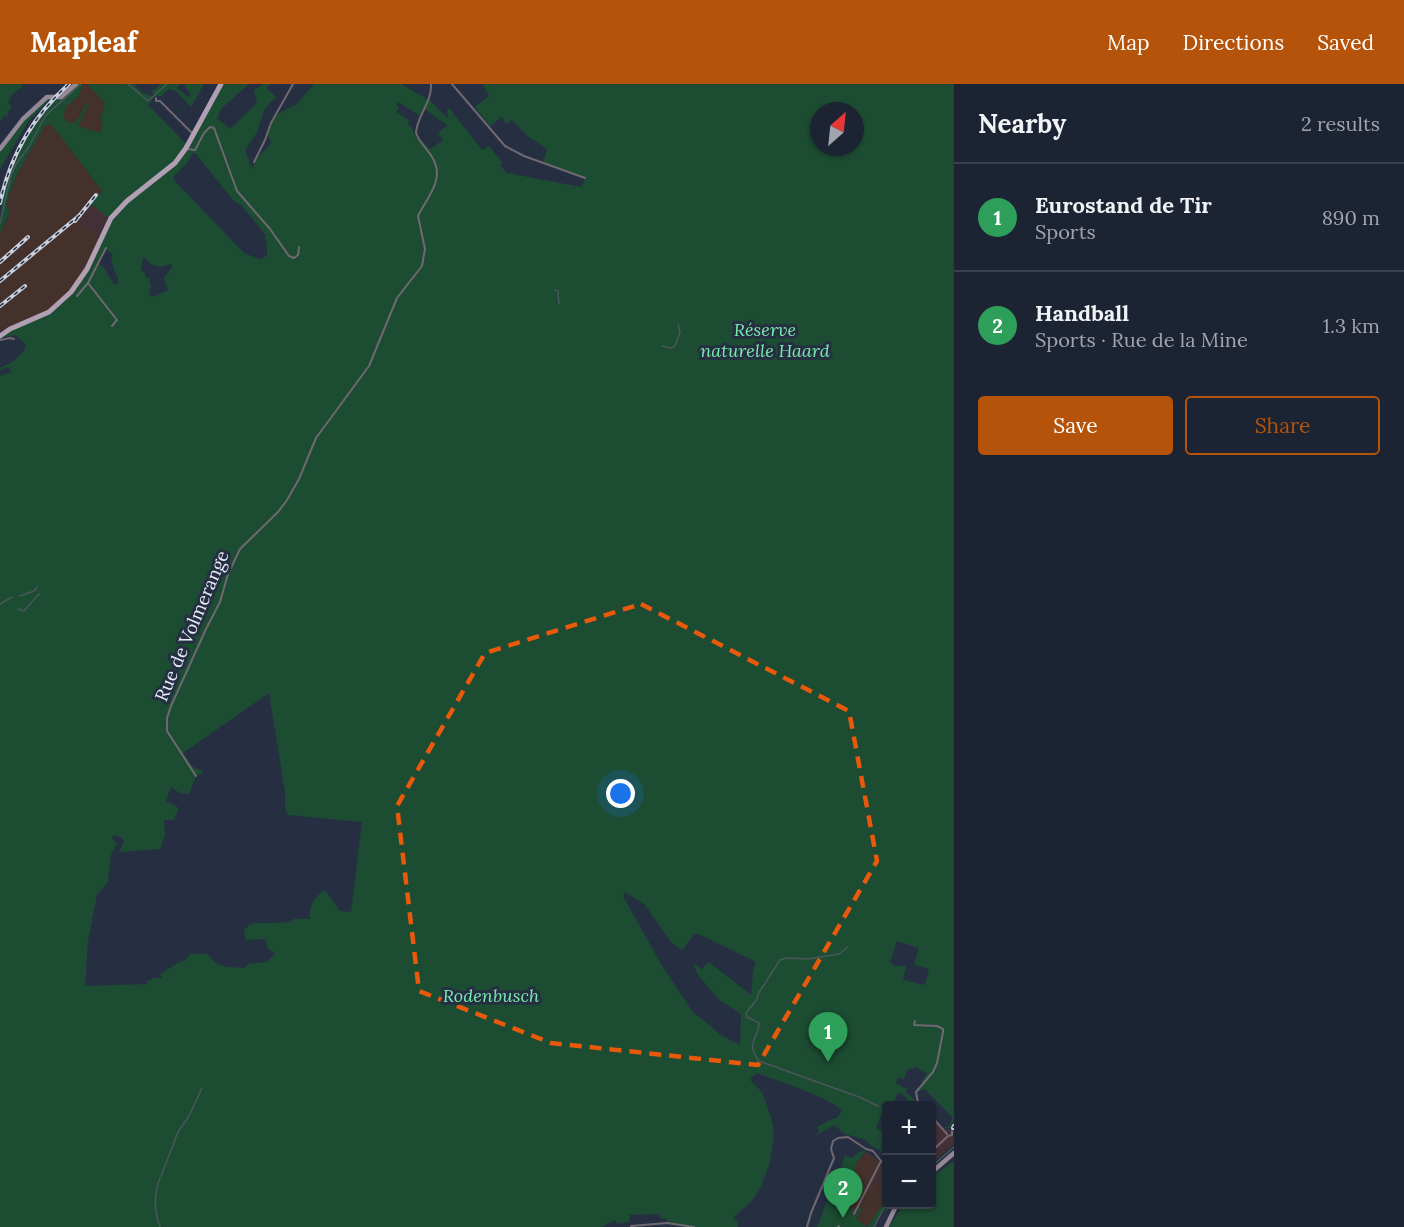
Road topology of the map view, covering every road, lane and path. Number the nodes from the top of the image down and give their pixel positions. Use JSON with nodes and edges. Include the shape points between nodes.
{"nodes":[{"id":1,"x":76,"y":84,"type":"edge"},
{"id":2,"x":221,"y":84,"type":"edge"},
{"id":3,"x":294,"y":84,"type":"edge"},
{"id":4,"x":431,"y":84,"type":"edge"},
{"id":5,"x":452,"y":84,"type":"edge"},
{"id":6,"x":160,"y":101,"type":"dead end"},
{"id":7,"x":193,"y":134,"type":"junction"},
{"id":8,"x":186,"y":148,"type":"junction"},
{"id":9,"x":0,"y":149,"type":"edge"},
{"id":10,"x":254,"y":162,"type":"dead end"},
{"id":11,"x":585,"y":178,"type":"dead end"},
{"id":12,"x":299,"y":247,"type":"dead end"},
{"id":13,"x":106,"y":249,"type":"dead end"},
{"id":14,"x":78,"y":283,"type":"junction"},
{"id":15,"x":88,"y":283,"type":"junction"},
{"id":16,"x":84,"y":288,"type":"junction"},
{"id":17,"x":77,"y":296,"type":"dead end"},
{"id":18,"x":112,"y":326,"type":"dead end"},
{"id":19,"x":0,"y":338,"type":"edge"},
{"id":20,"x":14,"y":339,"type":"dead end"},
{"id":21,"x":196,"y":776,"type":"dead end"},
{"id":22,"x":913,"y":1023,"type":"dead end"},
{"id":23,"x":918,"y":1101,"type":"edge"},
{"id":24,"x":936,"y":1122,"type":"edge"},
{"id":25,"x":936,"y":1147,"type":"edge"},
{"id":26,"x":954,"y":1153,"type":"edge"},
{"id":27,"x":882,"y":1161,"type":"joint"},
{"id":28,"x":936,"y":1169,"type":"edge"},
{"id":29,"x":895,"y":1209,"type":"edge"},
{"id":30,"x":854,"y":1214,"type":"dead end"},
{"id":31,"x":631,"y":1227,"type":"edge"},
{"id":32,"x":694,"y":1227,"type":"edge"},
{"id":33,"x":807,"y":1227,"type":"edge"},
{"id":34,"x":886,"y":1227,"type":"edge"}],
"edges":[{"from":1,"to":9,"type":"main road","via":[[61,97],[45,98]]},
{"from":2,"to":7,"type":"main road"},
{"from":3,"to":10,"type":"street"},
{"from":4,"to":21,"type":"street","name":"Rue de Volmerange","via":[[416,133],[437,169],[434,188],[418,216],[424,262],[401,291],[369,366],[318,434],[287,500],[240,549],[228,574],[220,602],[166,722],[169,736]]},
{"from":5,"to":11,"type":"street","via":[[505,146]]},
{"from":6,"to":7,"type":"street"},
{"from":7,"to":8,"type":"main road"},
{"from":8,"to":12,"type":"street","via":[[195,150],[206,131],[214,128],[241,198],[289,256],[298,255]]},
{"from":8,"to":14,"type":"main road","via":[[167,170],[115,212]]},
{"from":13,"to":15,"type":"street"},
{"from":14,"to":16,"type":"street"},
{"from":14,"to":19,"type":"main road","via":[[49,312]]},
{"from":15,"to":16,"type":"street"},
{"from":15,"to":18,"type":"street","via":[[117,320]]},
{"from":16,"to":17,"type":"street"},
{"from":19,"to":20,"type":"street"},
{"from":22,"to":23,"type":"street","via":[[943,1029],[937,1063],[916,1092]]},
{"from":24,"to":25,"type":"street","via":[[947,1135]]},
{"from":26,"to":28,"type":"main road"},
{"from":27,"to":30,"type":"street"},
{"from":27,"to":33,"type":"street","via":[[848,1137],[833,1141],[834,1158]]},
{"from":29,"to":34,"type":"main road"},
{"from":31,"to":32,"type":"street","via":[[667,1223]]}]}
